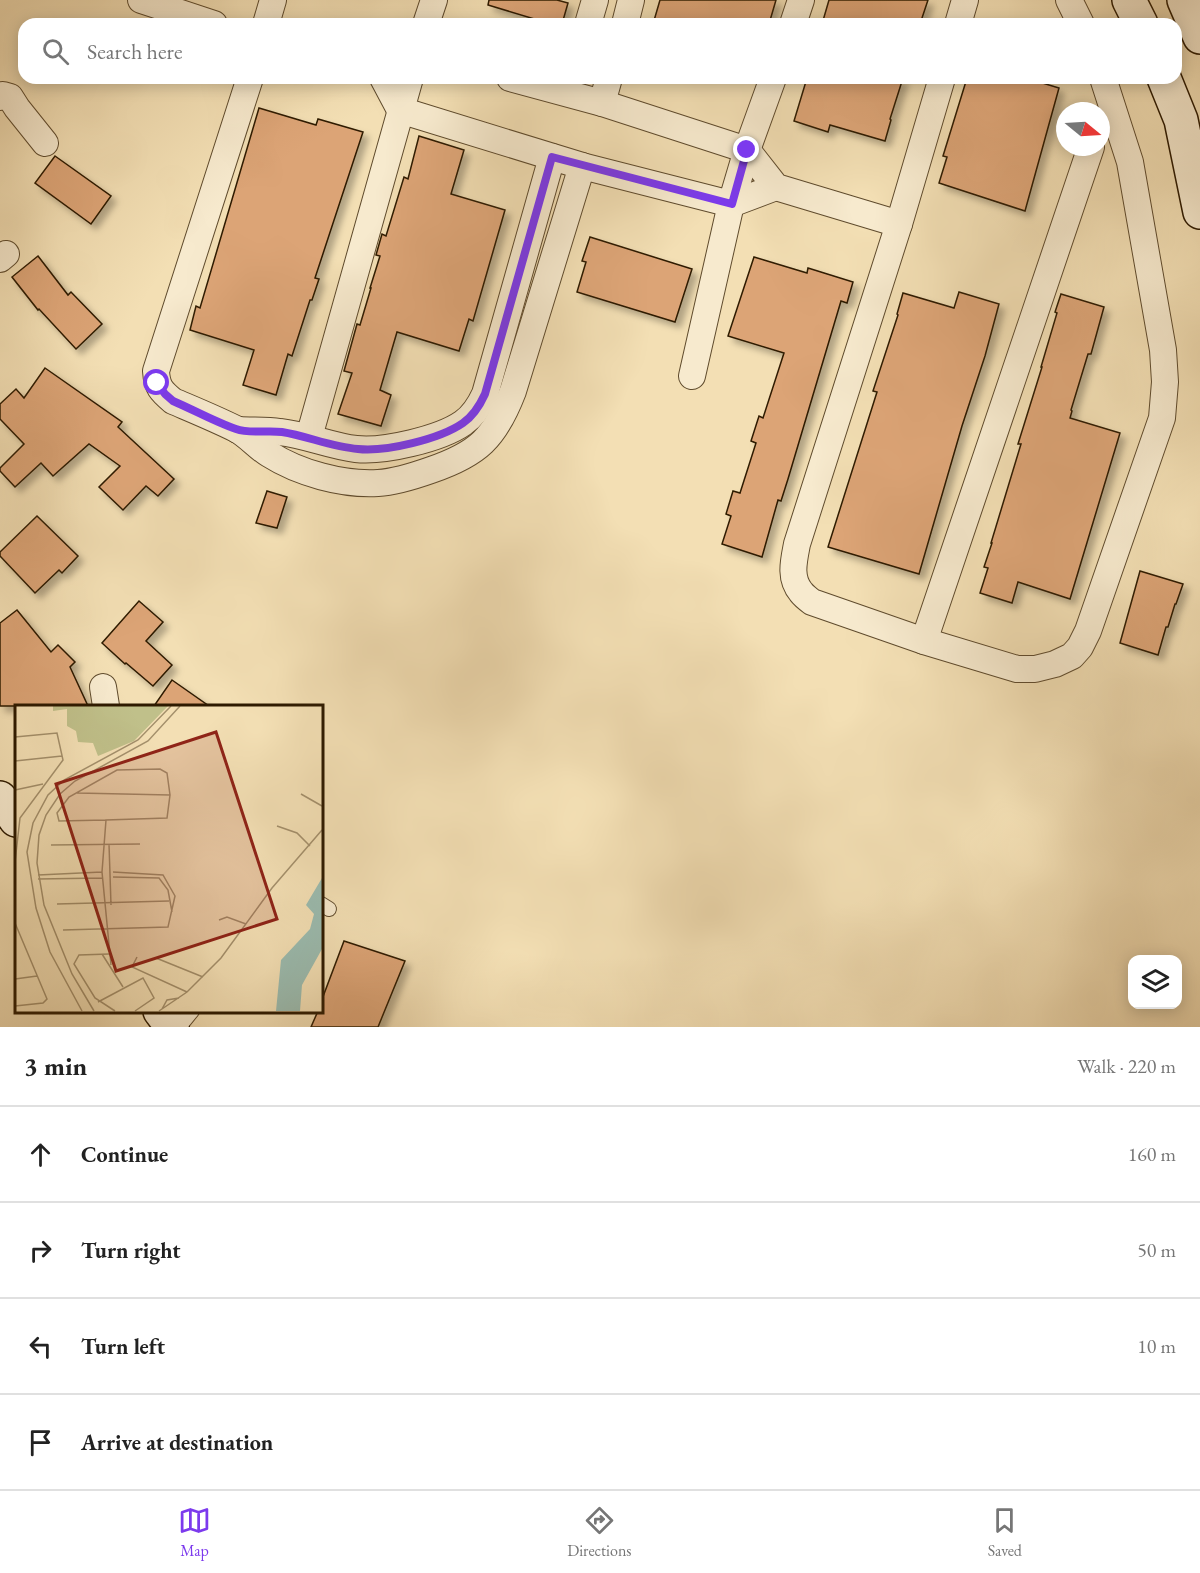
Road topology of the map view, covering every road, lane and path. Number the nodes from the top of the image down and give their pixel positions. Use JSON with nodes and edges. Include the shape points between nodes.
{"nodes":[{"id":1,"x":141,"y":0,"type":"edge"},
{"id":2,"x":273,"y":0,"type":"edge"},
{"id":3,"x":434,"y":0,"type":"edge"},
{"id":4,"x":595,"y":0,"type":"edge"},
{"id":5,"x":631,"y":0,"type":"edge"},
{"id":6,"x":801,"y":0,"type":"edge"},
{"id":7,"x":965,"y":0,"type":"edge"},
{"id":8,"x":1070,"y":0,"type":"edge"},
{"id":9,"x":1129,"y":0,"type":"edge"},
{"id":10,"x":1184,"y":0,"type":"edge"},
{"id":11,"x":196,"y":18,"type":"edge"},
{"id":12,"x":268,"y":18,"type":"edge"},
{"id":13,"x":428,"y":18,"type":"edge"},
{"id":14,"x":590,"y":18,"type":"edge"},
{"id":15,"x":626,"y":18,"type":"edge"},
{"id":16,"x":795,"y":18,"type":"edge"},
{"id":17,"x":960,"y":18,"type":"edge"},
{"id":18,"x":1079,"y":18,"type":"edge"},
{"id":19,"x":1137,"y":18,"type":"edge"},
{"id":20,"x":1200,"y":37,"type":"edge"},
{"id":21,"x":248,"y":84,"type":"edge"},
{"id":22,"x":386,"y":84,"type":"edge"},
{"id":23,"x":408,"y":84,"type":"edge"},
{"id":24,"x":607,"y":84,"type":"edge"},
{"id":25,"x":771,"y":84,"type":"edge"},
{"id":26,"x":940,"y":84,"type":"edge"},
{"id":27,"x":1166,"y":84,"type":"edge"},
{"id":28,"x":569,"y":86,"type":"edge"},
{"id":29,"x":0,"y":97,"type":"edge"},
{"id":30,"x":1104,"y":97,"type":"edge"},
{"id":31,"x":602,"y":103,"type":"junction"},
{"id":32,"x":400,"y":110,"type":"junction"},
{"id":33,"x":45,"y":143,"type":"dead end"},
{"id":34,"x":747,"y":150,"type":"junction"},
{"id":35,"x":1088,"y":156,"type":"edge"},
{"id":36,"x":552,"y":157,"type":"junction"},
{"id":37,"x":582,"y":166,"type":"junction"},
{"id":38,"x":776,"y":187,"type":"junction"},
{"id":39,"x":732,"y":204,"type":"junction"},
{"id":40,"x":1200,"y":212,"type":"edge"},
{"id":41,"x":899,"y":225,"type":"junction"},
{"id":42,"x":692,"y":376,"type":"dead end"},
{"id":43,"x":485,"y":394,"type":"junction"},
{"id":44,"x":507,"y":407,"type":"junction"},
{"id":45,"x":238,"y":430,"type":"junction"},
{"id":46,"x":309,"y":437,"type":"junction"},
{"id":47,"x":924,"y":641,"type":"junction"},
{"id":48,"x":0,"y":798,"type":"edge"},
{"id":49,"x":15,"y":819,"type":"edge"},
{"id":50,"x":161,"y":1012,"type":"edge"},
{"id":51,"x":191,"y":1012,"type":"edge"},
{"id":52,"x":172,"y":1027,"type":"edge"},
{"id":53,"x":179,"y":1027,"type":"edge"}],
"edges":[{"from":1,"to":11,"type":"street"},
{"from":2,"to":12,"type":"street"},
{"from":3,"to":13,"type":"street"},
{"from":4,"to":14,"type":"street"},
{"from":5,"to":15,"type":"street"},
{"from":6,"to":16,"type":"street"},
{"from":7,"to":17,"type":"street"},
{"from":8,"to":18,"type":"street"},
{"from":9,"to":19,"type":"main road"},
{"from":10,"to":20,"type":"main road"},
{"from":21,"to":45,"type":"street","via":[[156,371],[157,383],[173,401]]},
{"from":22,"to":32,"type":"street"},
{"from":23,"to":32,"type":"street"},
{"from":24,"to":31,"type":"street"},
{"from":25,"to":34,"type":"street"},
{"from":26,"to":41,"type":"street"},
{"from":27,"to":40,"type":"main road","via":[[1181,120]]},
{"from":28,"to":31,"type":"street"},
{"from":29,"to":33,"type":"street","via":[[10,97]]},
{"from":30,"to":47,"type":"street","via":[[1130,162],[1163,350],[1162,418],[1088,631],[1072,656],[1035,669],[1017,669]]},
{"from":31,"to":34,"type":"street"},
{"from":32,"to":36,"type":"street"},
{"from":32,"to":46,"type":"street"},
{"from":34,"to":38,"type":"street"},
{"from":34,"to":39,"type":"street"},
{"from":35,"to":47,"type":"street"},
{"from":36,"to":37,"type":"street"},
{"from":36,"to":43,"type":"street"},
{"from":37,"to":39,"type":"street"},
{"from":37,"to":44,"type":"street"},
{"from":38,"to":39,"type":"street"},
{"from":38,"to":41,"type":"street"},
{"from":39,"to":42,"type":"street"},
{"from":41,"to":47,"type":"street","via":[[793,563],[794,579],[812,602]]},
{"from":43,"to":44,"type":"street"},
{"from":43,"to":46,"type":"street","via":[[464,423],[435,436],[392,447],[356,449]]},
{"from":44,"to":45,"type":"street","via":[[499,424],[473,451],[446,465],[377,483],[329,479],[303,471],[270,455]]},
{"from":45,"to":46,"type":"street"},
{"from":48,"to":49,"type":"main road"},
{"from":50,"to":52,"type":"main road"},
{"from":51,"to":53,"type":"lane"}]}
